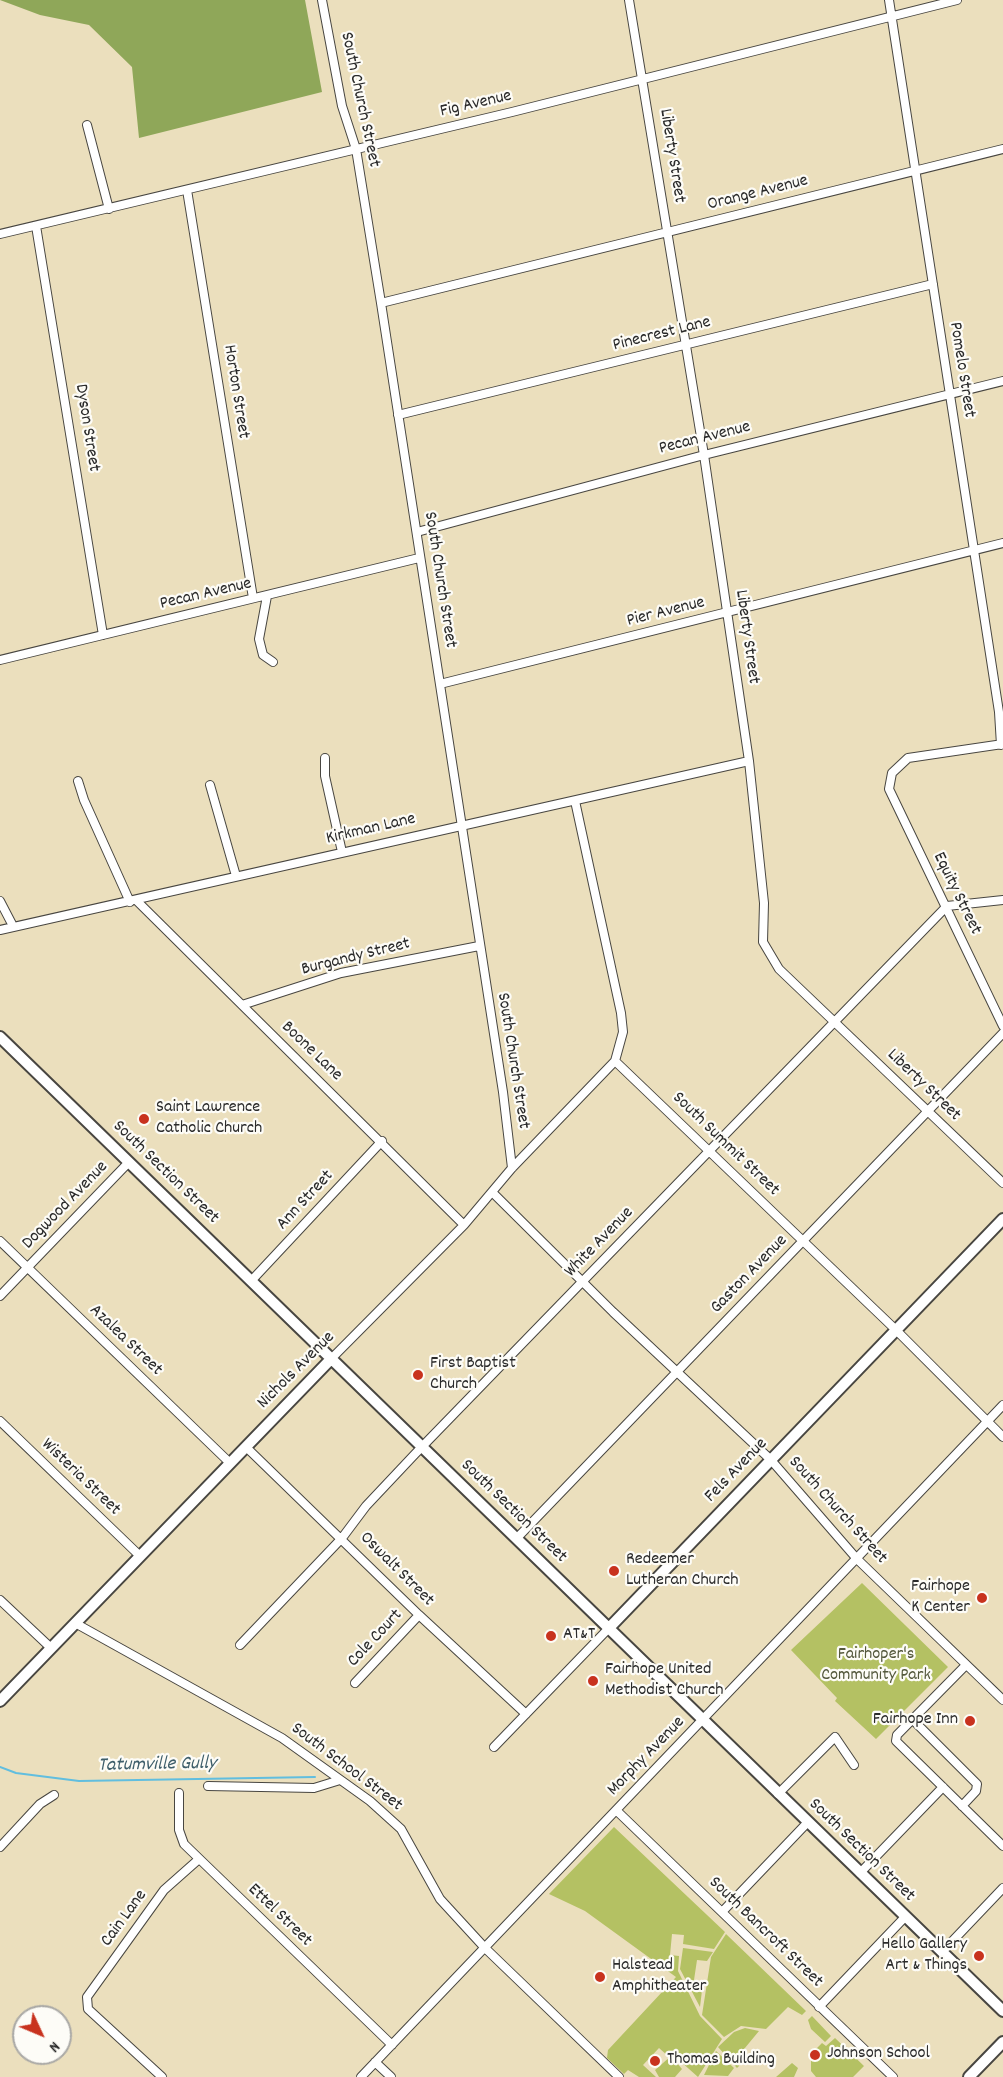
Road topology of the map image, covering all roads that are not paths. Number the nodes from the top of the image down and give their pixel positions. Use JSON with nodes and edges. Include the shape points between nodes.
{"nodes":[{"id":1,"x":322,"y":0,"type":"edge"},
{"id":2,"x":629,"y":0,"type":"edge"},
{"id":3,"x":889,"y":0,"type":"edge"},
{"id":4,"x":957,"y":0,"type":"edge"},
{"id":5,"x":891,"y":16,"type":"junction"},
{"id":6,"x":643,"y":77,"type":"junction"},
{"id":7,"x":87,"y":125,"type":"dead end"},
{"id":8,"x":356,"y":149,"type":"junction"},
{"id":9,"x":1003,"y":149,"type":"edge"},
{"id":10,"x":915,"y":171,"type":"junction"},
{"id":11,"x":187,"y":190,"type":"junction"},
{"id":12,"x":109,"y":209,"type":"junction"},
{"id":13,"x":36,"y":226,"type":"junction"},
{"id":14,"x":668,"y":232,"type":"junction"},
{"id":15,"x":0,"y":234,"type":"edge"},
{"id":16,"x":933,"y":284,"type":"junction"},
{"id":17,"x":381,"y":303,"type":"junction"},
{"id":18,"x":686,"y":345,"type":"junction"},
{"id":19,"x":1003,"y":381,"type":"edge"},
{"id":20,"x":950,"y":394,"type":"junction"},
{"id":21,"x":398,"y":416,"type":"junction"},
{"id":22,"x":704,"y":454,"type":"junction"},
{"id":23,"x":417,"y":532,"type":"junction"},
{"id":24,"x":1003,"y":543,"type":"edge"},
{"id":25,"x":974,"y":550,"type":"junction"},
{"id":26,"x":419,"y":558,"type":"junction"},
{"id":27,"x":267,"y":596,"type":"junction"},
{"id":28,"x":253,"y":598,"type":"junction"},
{"id":29,"x":727,"y":614,"type":"junction"},
{"id":30,"x":104,"y":635,"type":"junction"},
{"id":31,"x":0,"y":660,"type":"edge"},
{"id":32,"x":273,"y":663,"type":"dead end"},
{"id":33,"x":440,"y":684,"type":"junction"},
{"id":34,"x":1002,"y":744,"type":"edge"},
{"id":35,"x":325,"y":758,"type":"dead end"},
{"id":36,"x":749,"y":761,"type":"junction"},
{"id":37,"x":78,"y":781,"type":"dead end"},
{"id":38,"x":210,"y":785,"type":"dead end"},
{"id":39,"x":575,"y":801,"type":"junction"},
{"id":40,"x":461,"y":826,"type":"junction"},
{"id":41,"x":342,"y":852,"type":"junction"},
{"id":42,"x":236,"y":876,"type":"junction"},
{"id":43,"x":1003,"y":900,"type":"edge"},
{"id":44,"x":0,"y":901,"type":"edge"},
{"id":45,"x":134,"y":901,"type":"junction"},
{"id":46,"x":947,"y":906,"type":"junction"},
{"id":47,"x":13,"y":926,"type":"junction"},
{"id":48,"x":0,"y":930,"type":"edge"},
{"id":49,"x":479,"y":946,"type":"junction"},
{"id":50,"x":242,"y":1005,"type":"junction"},
{"id":51,"x":835,"y":1022,"type":"junction"},
{"id":52,"x":1003,"y":1026,"type":"edge"},
{"id":53,"x":1003,"y":1033,"type":"edge"},
{"id":54,"x":0,"y":1037,"type":"edge"},
{"id":55,"x":615,"y":1061,"type":"junction"},
{"id":56,"x":928,"y":1111,"type":"junction"},
{"id":57,"x":382,"y":1141,"type":"junction"},
{"id":58,"x":709,"y":1152,"type":"junction"},
{"id":59,"x":129,"y":1162,"type":"junction"},
{"id":60,"x":512,"y":1168,"type":"junction"},
{"id":61,"x":1003,"y":1184,"type":"edge"},
{"id":62,"x":493,"y":1193,"type":"junction"},
{"id":63,"x":1003,"y":1219,"type":"edge"},
{"id":64,"x":464,"y":1225,"type":"junction"},
{"id":65,"x":0,"y":1241,"type":"edge"},
{"id":66,"x":804,"y":1241,"type":"junction"},
{"id":67,"x":27,"y":1268,"type":"junction"},
{"id":68,"x":252,"y":1280,"type":"junction"},
{"id":69,"x":583,"y":1282,"type":"junction"},
{"id":70,"x":0,"y":1296,"type":"edge"},
{"id":71,"x":897,"y":1331,"type":"junction"},
{"id":72,"x":331,"y":1359,"type":"junction"},
{"id":73,"x":677,"y":1372,"type":"junction"},
{"id":74,"x":1003,"y":1405,"type":"edge"},
{"id":75,"x":0,"y":1421,"type":"edge"},
{"id":76,"x":987,"y":1421,"type":"junction"},
{"id":77,"x":1003,"y":1437,"type":"edge"},
{"id":78,"x":246,"y":1447,"type":"junction"},
{"id":79,"x":422,"y":1447,"type":"junction"},
{"id":80,"x":771,"y":1460,"type":"junction"},
{"id":81,"x":230,"y":1462,"type":"junction"},
{"id":82,"x":342,"y":1538,"type":"junction"},
{"id":83,"x":517,"y":1538,"type":"junction"},
{"id":84,"x":140,"y":1556,"type":"junction"},
{"id":85,"x":857,"y":1559,"type":"junction"},
{"id":86,"x":0,"y":1600,"type":"edge"},
{"id":87,"x":419,"y":1615,"type":"junction"},
{"id":88,"x":75,"y":1623,"type":"junction"},
{"id":89,"x":609,"y":1628,"type":"junction"},
{"id":90,"x":240,"y":1645,"type":"dead end"},
{"id":91,"x":51,"y":1648,"type":"junction"},
{"id":92,"x":966,"y":1665,"type":"junction"},
{"id":93,"x":355,"y":1683,"type":"dead end"},
{"id":94,"x":1003,"y":1700,"type":"edge"},
{"id":95,"x":0,"y":1701,"type":"edge"},
{"id":96,"x":526,"y":1714,"type":"junction"},
{"id":97,"x":912,"y":1719,"type":"junction"},
{"id":98,"x":702,"y":1721,"type":"junction"},
{"id":99,"x":494,"y":1747,"type":"dead end"},
{"id":100,"x":854,"y":1765,"type":"dead end"},
{"id":101,"x":340,"y":1780,"type":"junction"},
{"id":102,"x":208,"y":1786,"type":"dead end"},
{"id":103,"x":943,"y":1787,"type":"junction"},
{"id":104,"x":179,"y":1793,"type":"dead end"},
{"id":105,"x":778,"y":1794,"type":"junction"},
{"id":106,"x":54,"y":1795,"type":"dead end"},
{"id":107,"x":962,"y":1806,"type":"junction"},
{"id":108,"x":617,"y":1811,"type":"junction"},
{"id":109,"x":807,"y":1823,"type":"junction"},
{"id":110,"x":1,"y":1845,"type":"edge"},
{"id":111,"x":1003,"y":1846,"type":"edge"},
{"id":112,"x":199,"y":1859,"type":"junction"},
{"id":113,"x":860,"y":1873,"type":"junction"},
{"id":114,"x":1003,"y":1888,"type":"edge"},
{"id":115,"x":722,"y":1912,"type":"junction"},
{"id":116,"x":905,"y":1917,"type":"junction"},
{"id":117,"x":485,"y":1948,"type":"junction"},
{"id":118,"x":942,"y":1952,"type":"junction"},
{"id":119,"x":819,"y":2007,"type":"junction"},
{"id":120,"x":1003,"y":2011,"type":"edge"},
{"id":121,"x":1003,"y":2042,"type":"edge"},
{"id":122,"x":392,"y":2045,"type":"junction"},
{"id":123,"x":375,"y":2062,"type":"junction"},
{"id":124,"x":162,"y":2077,"type":"edge"},
{"id":125,"x":361,"y":2077,"type":"edge"},
{"id":126,"x":391,"y":2077,"type":"edge"},
{"id":127,"x":619,"y":2077,"type":"edge"},
{"id":128,"x":892,"y":2077,"type":"edge"},
{"id":129,"x":969,"y":2077,"type":"edge"}],
"edges":[{"from":1,"to":8,"type":"street","name":"South Church Street","via":[[342,106]]},
{"from":2,"to":6,"type":"street","name":"Liberty Street"},
{"from":3,"to":5,"type":"street","name":"Pomelo Street"},
{"from":4,"to":5,"type":"street","name":"Fig Avenue"},
{"from":5,"to":6,"type":"street","name":"Fig Avenue"},
{"from":5,"to":10,"type":"street","name":"Pomelo Street"},
{"from":6,"to":8,"type":"street","name":"Fig Avenue"},
{"from":6,"to":14,"type":"street","name":"Liberty Street"},
{"from":7,"to":12,"type":"street"},
{"from":8,"to":11,"type":"street","name":"Fig Avenue"},
{"from":8,"to":17,"type":"street","name":"South Church Street"},
{"from":9,"to":10,"type":"street","name":"Orange Avenue"},
{"from":10,"to":14,"type":"street","name":"Orange Avenue"},
{"from":10,"to":16,"type":"street","name":"Pomelo Street"},
{"from":11,"to":12,"type":"street","name":"Fig Avenue"},
{"from":11,"to":28,"type":"street","name":"Horton Street"},
{"from":12,"to":13,"type":"street","name":"Fig Avenue"},
{"from":13,"to":15,"type":"street","name":"Fig Avenue"},
{"from":13,"to":30,"type":"street","name":"Dyson Street"},
{"from":14,"to":17,"type":"street","name":"Orange Avenue"},
{"from":14,"to":18,"type":"street","name":"Liberty Street"},
{"from":16,"to":18,"type":"street","name":"Pinecrest Lane"},
{"from":16,"to":20,"type":"street","name":"Pomelo Street"},
{"from":17,"to":21,"type":"street","name":"South Church Street"},
{"from":18,"to":21,"type":"street","name":"Pinecrest Lane"},
{"from":18,"to":22,"type":"street","name":"Liberty Street"},
{"from":19,"to":20,"type":"street","name":"Pecan Avenue"},
{"from":20,"to":22,"type":"street","name":"Pecan Avenue"},
{"from":20,"to":25,"type":"street","name":"Pomelo Street"},
{"from":21,"to":23,"type":"street","name":"South Church Street"},
{"from":22,"to":23,"type":"street","name":"Pecan Avenue"},
{"from":22,"to":29,"type":"street","name":"Liberty Street"},
{"from":23,"to":26,"type":"street","name":"South Church Street"},
{"from":24,"to":25,"type":"street","name":"Pier Avenue"},
{"from":25,"to":29,"type":"street","name":"Pier Avenue"},
{"from":25,"to":34,"type":"street","name":"Pomelo Street"},
{"from":26,"to":27,"type":"street","name":"Pecan Avenue"},
{"from":26,"to":33,"type":"street","name":"South Church Street"},
{"from":27,"to":28,"type":"street","name":"Pecan Avenue"},
{"from":27,"to":32,"type":"street","via":[[260,639],[263,655]]},
{"from":28,"to":30,"type":"street","name":"Pecan Avenue"},
{"from":29,"to":33,"type":"street","name":"Pier Avenue"},
{"from":29,"to":36,"type":"street","name":"Liberty Street"},
{"from":30,"to":31,"type":"street","name":"Pecan Avenue"},
{"from":33,"to":40,"type":"street","name":"South Church Street"},
{"from":34,"to":46,"type":"street","name":"Equity Street","via":[[908,758],[892,774],[892,798]]},
{"from":35,"to":41,"type":"street","via":[[325,776]]},
{"from":36,"to":39,"type":"street","name":"Kirkman Lane"},
{"from":36,"to":51,"type":"street","name":"Liberty Street","via":[[764,903],[763,942],[779,969]]},
{"from":37,"to":45,"type":"street","name":"Boone Lane"},
{"from":38,"to":42,"type":"street"},
{"from":39,"to":40,"type":"street","name":"Kirkman Lane"},
{"from":39,"to":55,"type":"street","via":[[621,1013],[623,1032]]},
{"from":40,"to":41,"type":"street","name":"Kirkman Lane"},
{"from":40,"to":49,"type":"street","name":"South Church Street"},
{"from":41,"to":42,"type":"street","name":"Kirkman Lane"},
{"from":42,"to":45,"type":"street","name":"Kirkman Lane"},
{"from":43,"to":46,"type":"street"},
{"from":44,"to":47,"type":"street"},
{"from":45,"to":47,"type":"street","name":"Kirkman Lane"},
{"from":45,"to":50,"type":"street","name":"Boone Lane"},
{"from":46,"to":51,"type":"street","name":"White Avenue"},
{"from":46,"to":52,"type":"street","name":"Equity Street"},
{"from":47,"to":48,"type":"street","name":"Kirkman Lane"},
{"from":49,"to":50,"type":"street","name":"Burgandy Street","via":[[341,973]]},
{"from":49,"to":60,"type":"street","name":"South Church Street"},
{"from":50,"to":57,"type":"street","name":"Boone Lane"},
{"from":51,"to":56,"type":"street","name":"Liberty Street"},
{"from":51,"to":58,"type":"street","name":"White Avenue"},
{"from":53,"to":56,"type":"street","name":"Gaston Avenue"},
{"from":54,"to":59,"type":"street","name":"South Section Street"},
{"from":55,"to":58,"type":"street","name":"South Summit Street"},
{"from":55,"to":60,"type":"street","name":"Nichols Avenue"},
{"from":56,"to":61,"type":"street","name":"Liberty Street"},
{"from":56,"to":66,"type":"street","name":"Gaston Avenue"},
{"from":57,"to":64,"type":"street","name":"Boone Lane"},
{"from":57,"to":68,"type":"street","name":"Ann Street"},
{"from":58,"to":66,"type":"street","name":"South Summit Street"},
{"from":58,"to":69,"type":"street","name":"White Avenue"},
{"from":59,"to":67,"type":"street","name":"Dogwood Avenue"},
{"from":59,"to":68,"type":"street","name":"South Section Street"},
{"from":60,"to":62,"type":"street","name":"Nichols Avenue"},
{"from":62,"to":64,"type":"street","name":"Nichols Avenue"},
{"from":62,"to":69,"type":"street","name":"South Church Street"},
{"from":63,"to":71,"type":"street","name":"Fels Avenue"},
{"from":64,"to":72,"type":"street","name":"Nichols Avenue"},
{"from":65,"to":67,"type":"street","name":"Azalea Street"},
{"from":66,"to":71,"type":"street","name":"South Summit Street"},
{"from":66,"to":73,"type":"street","name":"Gaston Avenue"},
{"from":67,"to":70,"type":"street","name":"Dogwood Avenue"},
{"from":67,"to":81,"type":"street","name":"Azalea Street"},
{"from":68,"to":72,"type":"street","name":"South Section Street"},
{"from":69,"to":73,"type":"street","name":"South Church Street"},
{"from":69,"to":79,"type":"street","name":"White Avenue"},
{"from":71,"to":76,"type":"street","name":"South Summit Street"},
{"from":71,"to":80,"type":"street","name":"Fels Avenue"},
{"from":72,"to":78,"type":"street","name":"Nichols Avenue"},
{"from":72,"to":79,"type":"street","name":"South Section Street"},
{"from":73,"to":80,"type":"street","name":"South Church Street"},
{"from":73,"to":83,"type":"street","name":"Gaston Avenue"},
{"from":74,"to":76,"type":"street","name":"Morphy Avenue"},
{"from":75,"to":84,"type":"street","name":"Wisteria Street"},
{"from":76,"to":77,"type":"street","name":"South Summit Street"},
{"from":76,"to":85,"type":"street","name":"Morphy Avenue"},
{"from":78,"to":81,"type":"street","name":"Nichols Avenue"},
{"from":78,"to":82,"type":"street","name":"Oswalt Street"},
{"from":79,"to":82,"type":"street","name":"White Avenue","via":[[366,1506]]},
{"from":79,"to":83,"type":"street","name":"South Section Street"},
{"from":80,"to":85,"type":"street","name":"South Church Street"},
{"from":80,"to":89,"type":"street","name":"Fels Avenue"},
{"from":81,"to":84,"type":"street","name":"Nichols Avenue"},
{"from":82,"to":87,"type":"street","name":"Oswalt Street"},
{"from":82,"to":90,"type":"street","name":"White Avenue"},
{"from":83,"to":89,"type":"street","name":"South Section Street"},
{"from":84,"to":88,"type":"street","name":"Nichols Avenue"},
{"from":85,"to":92,"type":"street","name":"South Church Street"},
{"from":85,"to":98,"type":"street","name":"Morphy Avenue"},
{"from":86,"to":91,"type":"street"},
{"from":87,"to":93,"type":"street","name":"Cole Court"},
{"from":87,"to":96,"type":"street","name":"Oswalt Street"},
{"from":88,"to":91,"type":"street","name":"Nichols Avenue"},
{"from":88,"to":101,"type":"street","name":"South School Street","via":[[282,1738]]},
{"from":89,"to":96,"type":"street","name":"Fels Avenue"},
{"from":89,"to":98,"type":"street","name":"South Section Street"},
{"from":91,"to":95,"type":"street","name":"Nichols Avenue"},
{"from":92,"to":94,"type":"street","name":"South Church Street"},
{"from":92,"to":97,"type":"street"},
{"from":96,"to":99,"type":"street","name":"Fels Avenue"},
{"from":97,"to":103,"type":"street","via":[[896,1741]]},
{"from":97,"to":107,"type":"street","via":[[976,1784],[976,1791]]},
{"from":98,"to":105,"type":"street","name":"South Section Street"},
{"from":98,"to":108,"type":"street","name":"Morphy Avenue"},
{"from":100,"to":105,"type":"street","via":[[835,1737]]},
{"from":101,"to":102,"type":"street","via":[[314,1788]]},
{"from":101,"to":117,"type":"street","name":"South School Street","via":[[400,1828],[440,1899]]},
{"from":103,"to":107,"type":"street"},
{"from":103,"to":113,"type":"street"},
{"from":104,"to":112,"type":"street","name":"Ettel Street","via":[[180,1838]]},
{"from":105,"to":109,"type":"street","name":"South Section Street"},
{"from":106,"to":110,"type":"street","via":[[40,1804]]},
{"from":107,"to":111,"type":"street"},
{"from":108,"to":115,"type":"street","name":"South Bancroft Street"},
{"from":108,"to":117,"type":"street","name":"Morphy Avenue"},
{"from":109,"to":113,"type":"street","name":"South Section Street"},
{"from":109,"to":115,"type":"street"},
{"from":112,"to":122,"type":"street","name":"Ettel Street"},
{"from":112,"to":124,"type":"street","name":"Cain Lane","via":[[164,1890],[87,1997],[88,2009]]},
{"from":113,"to":116,"type":"street","name":"South Section Street"},
{"from":114,"to":118,"type":"street"},
{"from":115,"to":119,"type":"street","name":"South Bancroft Street"},
{"from":116,"to":118,"type":"street","name":"South Section Street"},
{"from":116,"to":119,"type":"street"},
{"from":117,"to":122,"type":"street","name":"Morphy Avenue"},
{"from":117,"to":127,"type":"street","name":"South School Street"},
{"from":118,"to":120,"type":"street","name":"South Section Street"},
{"from":119,"to":128,"type":"street","name":"South Bancroft Street"},
{"from":121,"to":129,"type":"street"},
{"from":122,"to":123,"type":"street","name":"Morphy Avenue"},
{"from":123,"to":125,"type":"street","name":"Morphy Avenue"},
{"from":123,"to":126,"type":"street"}]}
